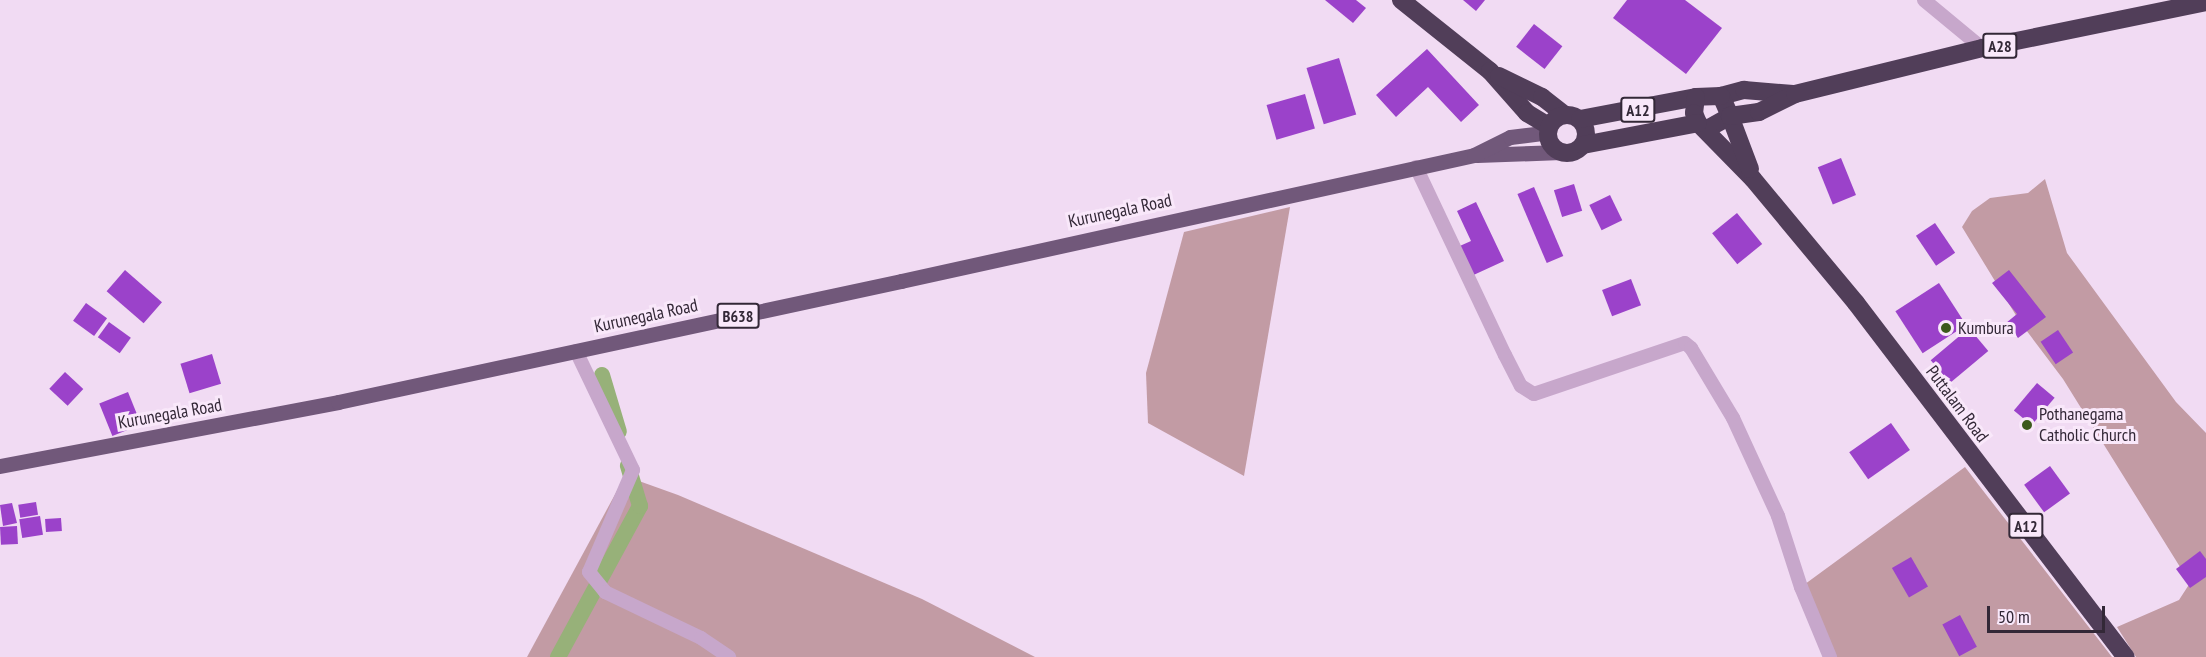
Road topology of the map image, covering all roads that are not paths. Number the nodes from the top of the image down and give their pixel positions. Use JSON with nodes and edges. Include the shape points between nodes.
{"nodes":[{"id":1,"x":1401,"y":0,"type":"edge"},
{"id":2,"x":1924,"y":0,"type":"edge"},
{"id":3,"x":2206,"y":2,"type":"edge"},
{"id":4,"x":1982,"y":48,"type":"junction"},
{"id":5,"x":1490,"y":71,"type":"junction"},
{"id":6,"x":1795,"y":94,"type":"junction"},
{"id":7,"x":1722,"y":96,"type":"junction"},
{"id":8,"x":1696,"y":97,"type":"junction"},
{"id":9,"x":1730,"y":116,"type":"junction"},
{"id":10,"x":1572,"y":117,"type":"junction"},
{"id":11,"x":1702,"y":126,"type":"junction"},
{"id":12,"x":1548,"y":129,"type":"junction"},
{"id":13,"x":1582,"y":145,"type":"junction"},
{"id":14,"x":1561,"y":152,"type":"junction"},
{"id":15,"x":1474,"y":155,"type":"junction"},
{"id":16,"x":1416,"y":167,"type":"junction"},
{"id":17,"x":1754,"y":179,"type":"junction"},
{"id":18,"x":576,"y":351,"type":"junction"},
{"id":19,"x":0,"y":466,"type":"edge"},
{"id":20,"x":729,"y":657,"type":"edge"},
{"id":21,"x":1830,"y":657,"type":"edge"},
{"id":22,"x":2126,"y":657,"type":"edge"}],
"edges":[{"from":1,"to":5,"type":"highway"},
{"from":2,"to":4,"type":"street"},
{"from":3,"to":4,"type":"highway","number":"A28"},
{"from":4,"to":6,"type":"highway","number":"A28"},
{"from":5,"to":10,"type":"highway"},
{"from":5,"to":12,"type":"highway","via":[[1527,113]]},
{"from":6,"to":7,"type":"highway","number":"A28","via":[[1744,90]]},
{"from":6,"to":9,"type":"highway","number":"A28","via":[[1759,112]]},
{"from":7,"to":8,"type":"highway"},
{"from":7,"to":9,"type":"highway","name":"Puttalam Road"},
{"from":8,"to":10,"type":"highway","number":"A12"},
{"from":8,"to":11,"type":"highway","via":[[1694,113]]},
{"from":9,"to":11,"type":"highway"},
{"from":9,"to":17,"type":"highway","name":"Puttalam Road","number":"A12"},
{"from":10,"to":12,"type":"highway"},
{"from":10,"to":13,"type":"highway","via":[[1585,127]]},
{"from":11,"to":13,"type":"highway","number":"A12"},
{"from":11,"to":17,"type":"highway","name":"Puttalam Road","number":"A12"},
{"from":12,"to":14,"type":"highway","via":[[1548,140]]},
{"from":12,"to":15,"type":"main road","name":"Kurunegala Road","number":"B638","via":[[1510,137]]},
{"from":13,"to":14,"type":"highway","via":[[1569,153]]},
{"from":14,"to":15,"type":"main road","name":"Kurunegala Road","number":"B638"},
{"from":15,"to":16,"type":"main road","name":"Kurunegala Road","number":"B638"},
{"from":16,"to":18,"type":"main road","name":"Kurunegala Road","number":"B638"},
{"from":16,"to":21,"type":"street","via":[[1521,386],[1533,394],[1685,343],[1691,348],[1733,418],[1773,505]]},
{"from":17,"to":22,"type":"highway","name":"Puttalam Road","number":"A12","via":[[1856,303]]},
{"from":18,"to":19,"type":"main road","name":"Kurunegala Road","number":"B638","via":[[338,402]]},
{"from":18,"to":20,"type":"street","via":[[633,471],[589,572],[605,592],[701,638]]}]}
